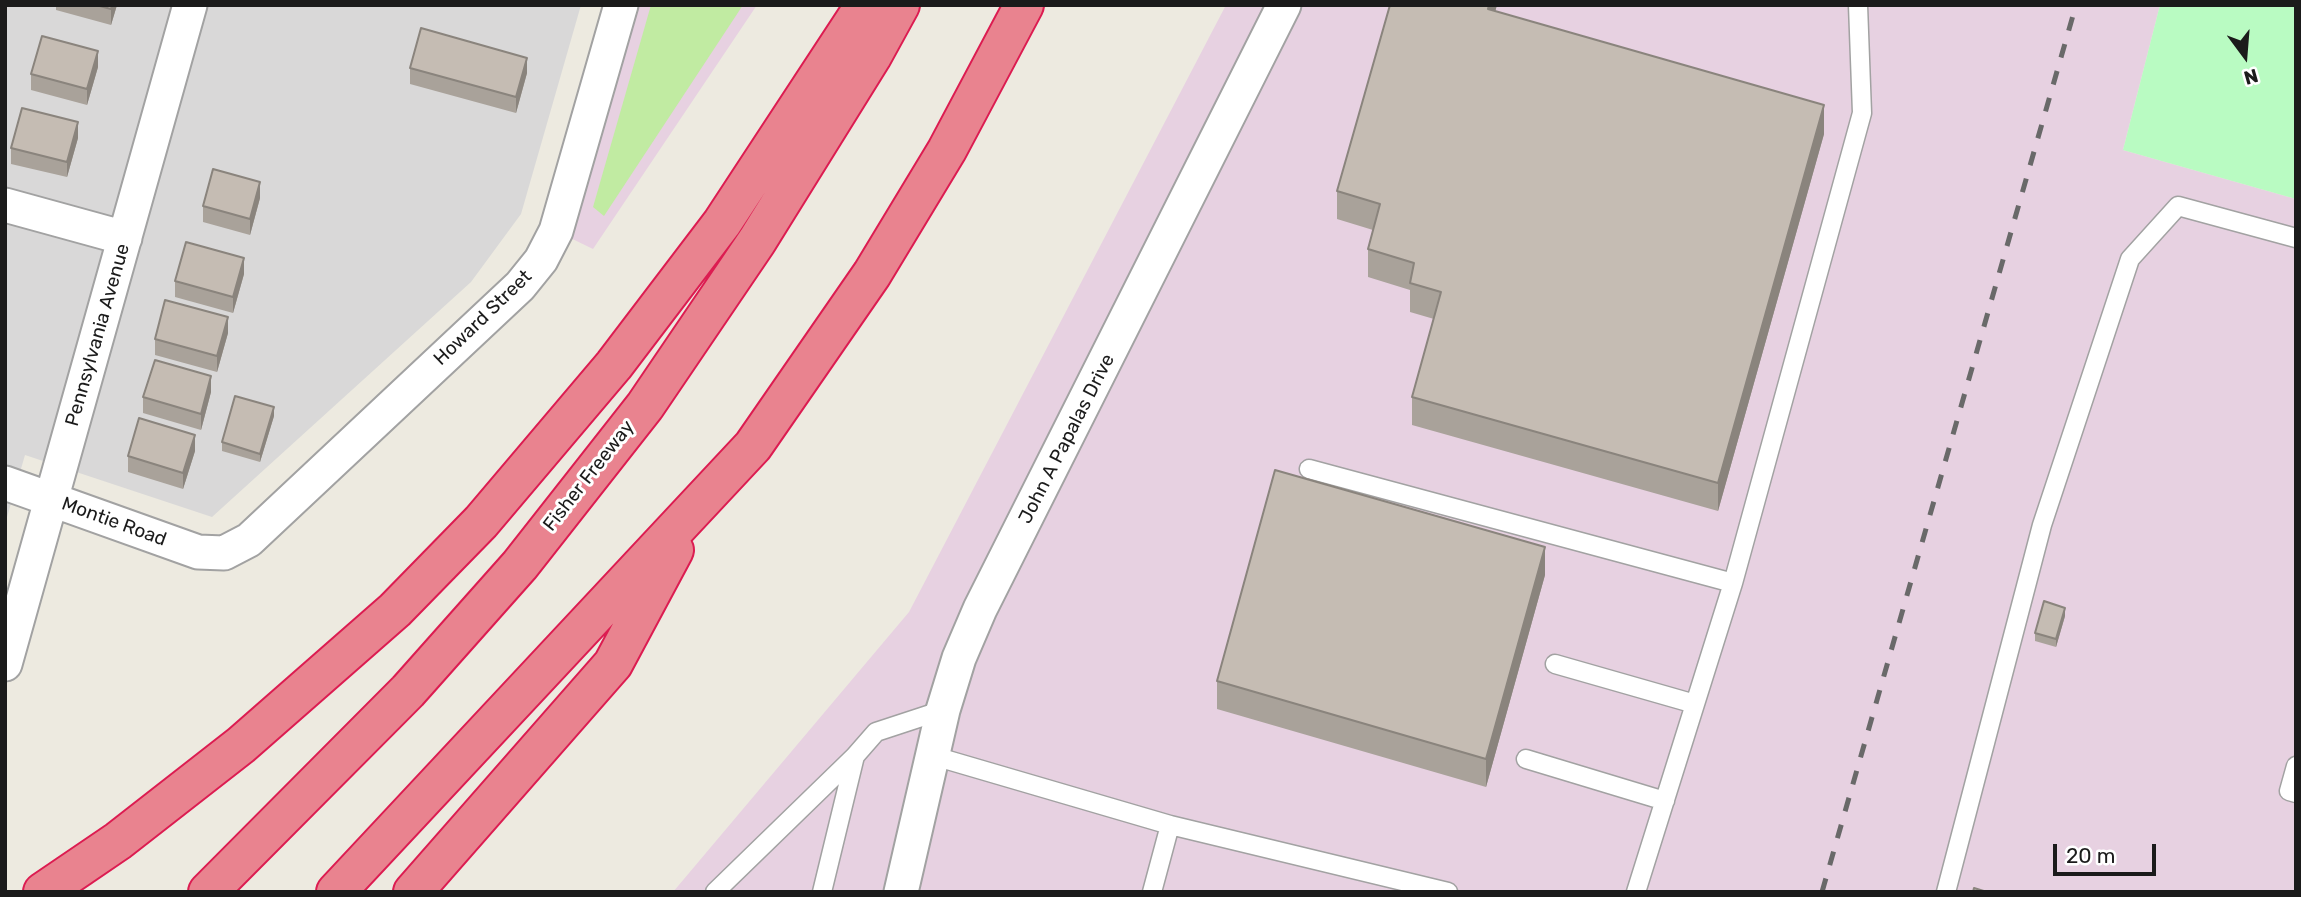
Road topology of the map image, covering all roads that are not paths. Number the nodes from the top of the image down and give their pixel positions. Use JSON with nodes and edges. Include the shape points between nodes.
{"nodes":[{"id":1,"x":190,"y":5,"type":"edge"},
{"id":2,"x":621,"y":5,"type":"edge"},
{"id":3,"x":865,"y":5,"type":"edge"},
{"id":4,"x":900,"y":5,"type":"edge"},
{"id":5,"x":1024,"y":5,"type":"edge"},
{"id":6,"x":1284,"y":5,"type":"edge"},
{"id":7,"x":1858,"y":5,"type":"edge"},
{"id":8,"x":5,"y":205,"type":"edge"},
{"id":9,"x":125,"y":238,"type":"junction"},
{"id":10,"x":2296,"y":238,"type":"edge"},
{"id":11,"x":1309,"y":469,"type":"dead end"},
{"id":12,"x":5,"y":483,"type":"edge"},
{"id":13,"x":52,"y":499,"type":"junction"},
{"id":14,"x":698,"y":505,"type":"junction"},
{"id":15,"x":225,"y":553,"type":"joint"},
{"id":16,"x":1733,"y":583,"type":"junction"},
{"id":17,"x":5,"y":664,"type":"edge"},
{"id":18,"x":1555,"y":664,"type":"dead end"},
{"id":19,"x":1695,"y":704,"type":"junction"},
{"id":20,"x":943,"y":710,"type":"junction"},
{"id":21,"x":855,"y":756,"type":"junction"},
{"id":22,"x":934,"y":756,"type":"junction"},
{"id":23,"x":1526,"y":759,"type":"dead end"},
{"id":24,"x":2296,"y":766,"type":"edge"},
{"id":25,"x":2296,"y":793,"type":"edge"},
{"id":26,"x":1665,"y":801,"type":"junction"},
{"id":27,"x":1170,"y":825,"type":"junction"},
{"id":28,"x":43,"y":892,"type":"edge"},
{"id":29,"x":208,"y":892,"type":"edge"},
{"id":30,"x":336,"y":892,"type":"edge"},
{"id":31,"x":413,"y":892,"type":"edge"},
{"id":32,"x":715,"y":892,"type":"edge"},
{"id":33,"x":822,"y":892,"type":"edge"},
{"id":34,"x":901,"y":892,"type":"edge"},
{"id":35,"x":1152,"y":892,"type":"edge"},
{"id":36,"x":1448,"y":892,"type":"edge"},
{"id":37,"x":1636,"y":892,"type":"edge"},
{"id":38,"x":1946,"y":892,"type":"edge"}],
"edges":[{"from":1,"to":9,"type":"street","name":"Pennsylvania Avenue"},
{"from":2,"to":15,"type":"street","name":"Howard Street","via":[[556,231],[541,260],[520,286],[249,540]]},
{"from":3,"to":28,"type":"highway","via":[[722,223],[614,365],[481,522],[395,610],[241,745],[118,841]]},
{"from":4,"to":29,"type":"highway","name":"Fisher Freeway","via":[[764,230],[645,405],[520,565],[408,691]]},
{"from":5,"to":14,"type":"highway","via":[[947,150],[872,274],[753,446]]},
{"from":6,"to":20,"type":"street","name":"John A Papalas Drive","via":[[980,609]]},
{"from":7,"to":16,"type":"lane","via":[[1862,113]]},
{"from":8,"to":9,"type":"street"},
{"from":9,"to":13,"type":"street","name":"Pennsylvania Avenue"},
{"from":10,"to":38,"type":"lane","via":[[2178,206],[2130,259],[2042,525]]},
{"from":11,"to":16,"type":"lane"},
{"from":12,"to":13,"type":"street","name":"Montie Road"},
{"from":13,"to":15,"type":"street","name":"Montie Road","via":[[198,552]]},
{"from":13,"to":17,"type":"street","name":"Pennsylvania Avenue"},
{"from":14,"to":30,"type":"highway"},
{"from":14,"to":31,"type":"highway","via":[[614,664]]},
{"from":16,"to":19,"type":"lane"},
{"from":18,"to":19,"type":"lane"},
{"from":19,"to":26,"type":"lane"},
{"from":20,"to":21,"type":"lane","via":[[876,732]]},
{"from":20,"to":22,"type":"street","name":"John A Papalas Drive"},
{"from":21,"to":32,"type":"lane"},
{"from":21,"to":33,"type":"lane"},
{"from":22,"to":27,"type":"lane"},
{"from":22,"to":34,"type":"street","name":"John A Papalas Drive"},
{"from":23,"to":26,"type":"lane"},
{"from":24,"to":25,"type":"lane","via":[[2289,791]]},
{"from":26,"to":37,"type":"lane"},
{"from":27,"to":35,"type":"lane"},
{"from":27,"to":36,"type":"lane"}]}
